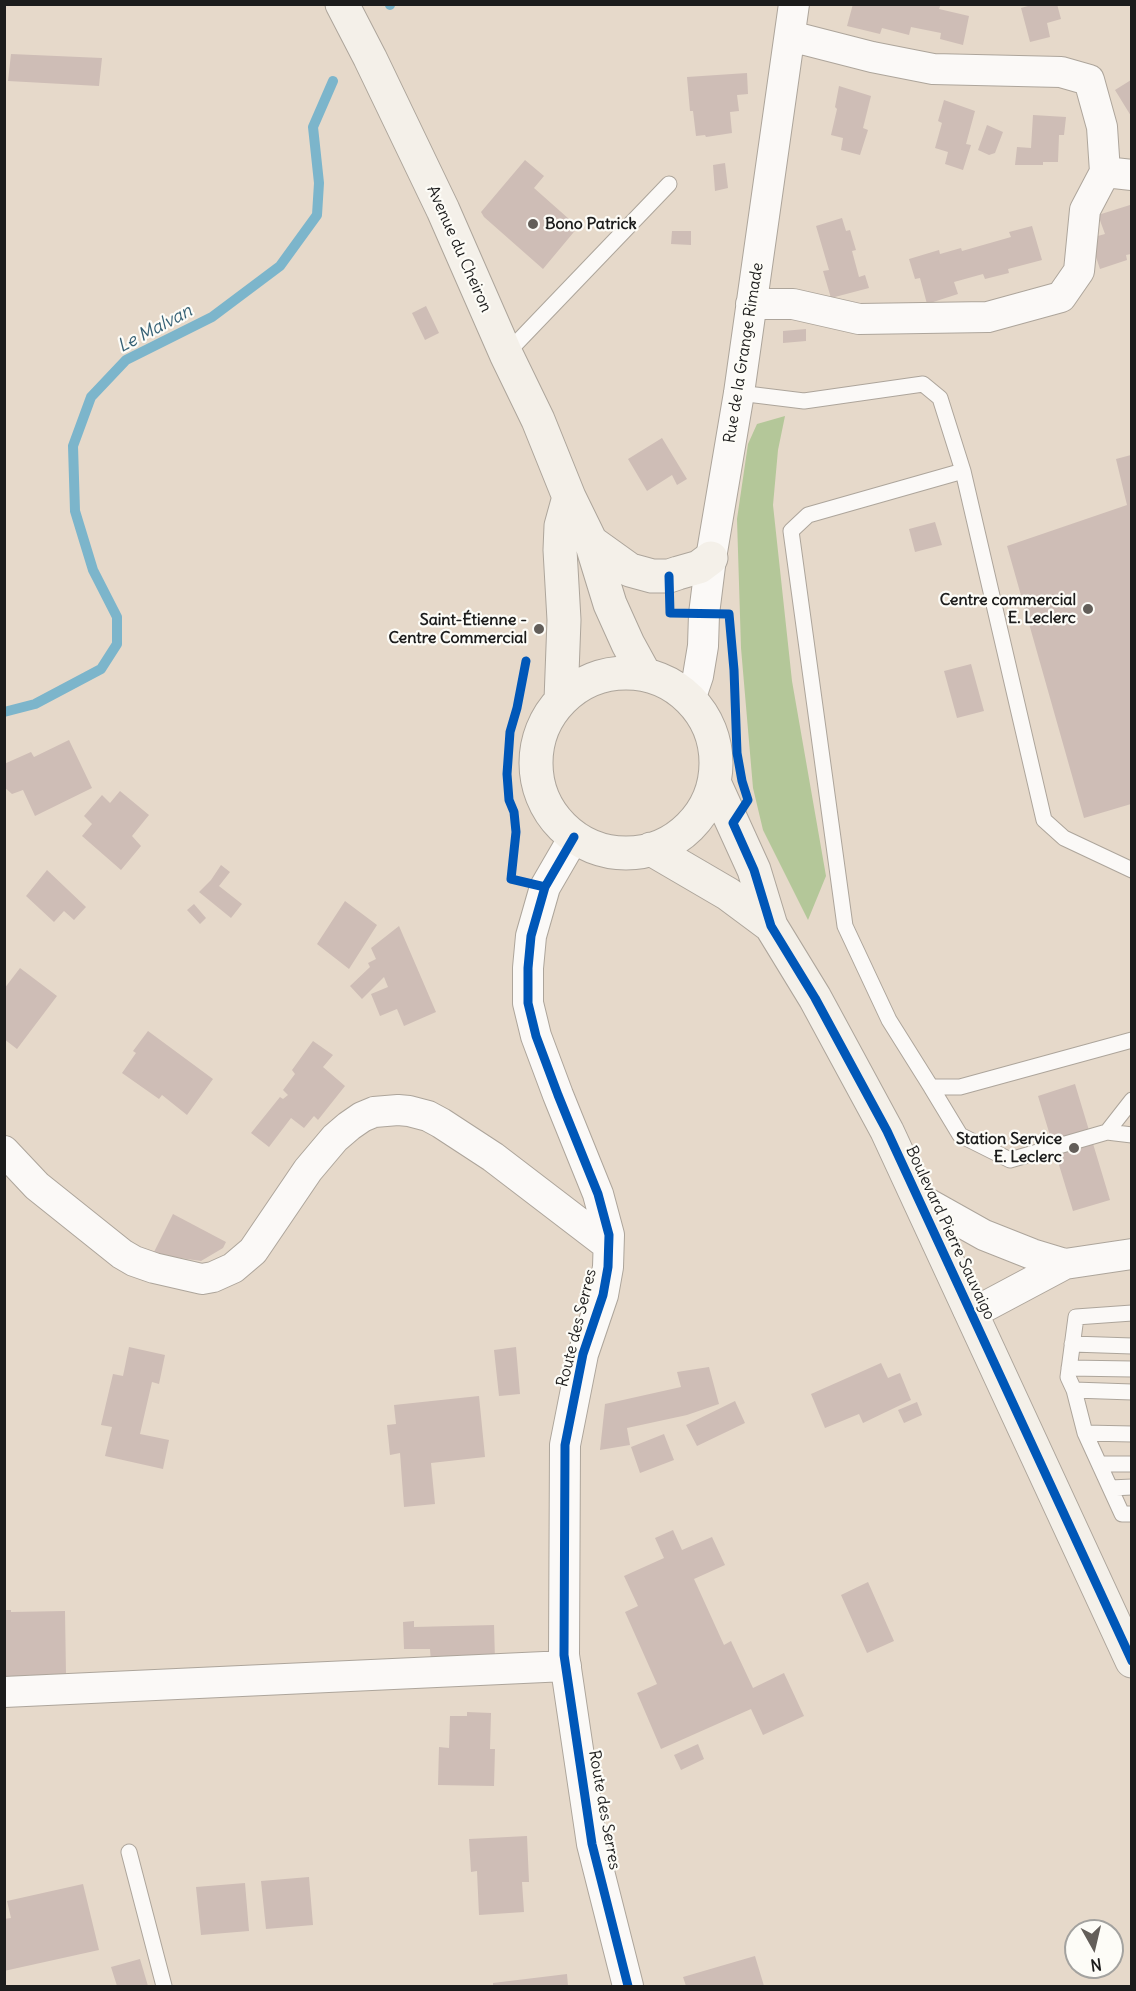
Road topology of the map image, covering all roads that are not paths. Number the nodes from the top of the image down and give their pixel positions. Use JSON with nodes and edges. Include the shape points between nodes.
{"nodes":[{"id":1,"x":342,"y":4,"type":"edge"},
{"id":2,"x":794,"y":4,"type":"edge"},
{"id":3,"x":790,"y":36,"type":"junction"},
{"id":4,"x":1118,"y":173,"type":"edge"},
{"id":5,"x":669,"y":184,"type":"dead end"},
{"id":6,"x":751,"y":304,"type":"junction"},
{"id":7,"x":506,"y":354,"type":"junction"},
{"id":8,"x":739,"y":393,"type":"junction"},
{"id":9,"x":963,"y":471,"type":"junction"},
{"id":10,"x":569,"y":497,"type":"junction"},
{"id":11,"x":591,"y":542,"type":"junction"},
{"id":12,"x":711,"y":558,"type":"junction"},
{"id":13,"x":645,"y":675,"type":"junction"},
{"id":14,"x":561,"y":700,"type":"junction"},
{"id":15,"x":690,"y":700,"type":"junction"},
{"id":16,"x":714,"y":782,"type":"junction"},
{"id":17,"x":574,"y":837,"type":"junction"},
{"id":18,"x":651,"y":849,"type":"junction"},
{"id":19,"x":1131,"y":870,"type":"edge"},
{"id":20,"x":771,"y":926,"type":"junction"},
{"id":21,"x":1131,"y":1040,"type":"edge"},
{"id":22,"x":931,"y":1087,"type":"junction"},
{"id":23,"x":1131,"y":1100,"type":"edge"},
{"id":24,"x":1107,"y":1132,"type":"junction"},
{"id":25,"x":1131,"y":1135,"type":"edge"},
{"id":26,"x":4,"y":1151,"type":"edge"},
{"id":27,"x":581,"y":1151,"type":"junction"},
{"id":28,"x":544,"y":1195,"type":"junction"},
{"id":29,"x":918,"y":1198,"type":"junction"},
{"id":30,"x":608,"y":1245,"type":"junction"},
{"id":31,"x":1131,"y":1254,"type":"edge"},
{"id":32,"x":1065,"y":1264,"type":"junction"},
{"id":33,"x":968,"y":1310,"type":"junction"},
{"id":34,"x":1131,"y":1313,"type":"edge"},
{"id":35,"x":1072,"y":1344,"type":"junction"},
{"id":36,"x":1131,"y":1346,"type":"edge"},
{"id":37,"x":1069,"y":1368,"type":"junction"},
{"id":38,"x":1131,"y":1369,"type":"edge"},
{"id":39,"x":1074,"y":1390,"type":"junction"},
{"id":40,"x":1131,"y":1392,"type":"edge"},
{"id":41,"x":1085,"y":1433,"type":"junction"},
{"id":42,"x":1131,"y":1434,"type":"edge"},
{"id":43,"x":1100,"y":1464,"type":"junction"},
{"id":44,"x":1131,"y":1464,"type":"edge"},
{"id":45,"x":1131,"y":1487,"type":"edge"},
{"id":46,"x":1111,"y":1488,"type":"junction"},
{"id":47,"x":1131,"y":1514,"type":"edge"},
{"id":48,"x":1131,"y":1661,"type":"edge"},
{"id":49,"x":566,"y":1666,"type":"junction"},
{"id":50,"x":4,"y":1692,"type":"edge"},
{"id":51,"x":129,"y":1852,"type":"dead end"},
{"id":52,"x":164,"y":1986,"type":"edge"},
{"id":53,"x":628,"y":1986,"type":"edge"}],
"edges":[{"from":1,"to":7,"type":"main road","name":"Avenue du Cheiron","via":[[443,210]]},
{"from":2,"to":3,"type":"street","name":"Rue de la Grange Rimade"},
{"from":3,"to":4,"type":"street","via":[[933,69],[1061,72],[1089,80]]},
{"from":3,"to":6,"type":"street","name":"Rue de la Grange Rimade"},
{"from":4,"to":6,"type":"street","via":[[1085,210],[1079,272],[1061,297],[988,317],[859,319],[793,304]]},
{"from":5,"to":7,"type":"lane"},
{"from":6,"to":8,"type":"street","name":"Rue de la Grange Rimade"},
{"from":7,"to":10,"type":"main road","name":"Avenue du Cheiron"},
{"from":8,"to":9,"type":"lane","via":[[804,401],[923,384],[940,398]]},
{"from":8,"to":12,"type":"street","name":"Rue de la Grange Rimade"},
{"from":9,"to":19,"type":"lane","via":[[1044,820],[1064,838]]},
{"from":9,"to":22,"type":"lane","via":[[808,515],[791,531],[845,926],[890,1020]]},
{"from":10,"to":11,"type":"main road","name":"Avenue du Cheiron"},
{"from":10,"to":14,"type":"main road","via":[[560,549],[564,620]]},
{"from":11,"to":12,"type":"main road","via":[[630,570],[652,576],[669,576],[699,567]]},
{"from":11,"to":13,"type":"main road","name":"Avenue du Cheiron","via":[[610,604]]},
{"from":12,"to":15,"type":"street","name":"Rue de la Grange Rimade","via":[[703,646]]},
{"from":13,"to":14,"type":"main road","via":[[619,673],[594,678]]},
{"from":13,"to":15,"type":"main road","via":[[670,684]]},
{"from":14,"to":17,"type":"main road","via":[[541,733],[536,771],[548,808]]},
{"from":15,"to":16,"type":"main road","via":[[710,729],[715,746]]},
{"from":16,"to":18,"type":"main road","via":[[692,824],[680,835]]},
{"from":16,"to":20,"type":"main road","name":"Boulevard Pierre Sauvaigo","via":[[754,870]]},
{"from":17,"to":18,"type":"main road","via":[[603,850],[634,853]]},
{"from":17,"to":27,"type":"street","name":"Route des Serres","via":[[545,887],[531,936],[528,1003],[536,1036]]},
{"from":18,"to":20,"type":"main road","name":"Boulevard Pierre Sauvaigo","via":[[728,894]]},
{"from":20,"to":29,"type":"main road","name":"Boulevard Pierre Sauvaigo","via":[[859,1077]]},
{"from":21,"to":22,"type":"lane","via":[[960,1087]]},
{"from":22,"to":24,"type":"lane","via":[[960,1135],[1010,1160]]},
{"from":23,"to":24,"type":"lane"},
{"from":24,"to":25,"type":"lane"},
{"from":26,"to":28,"type":"street","via":[[37,1186],[122,1254],[154,1268],[202,1279],[223,1273],[248,1257],[322,1154],[349,1126],[374,1112],[398,1110],[428,1116]]},
{"from":27,"to":28,"type":"street","via":[[579,1169],[570,1184]]},
{"from":27,"to":30,"type":"street","name":"Route des Serres","via":[[605,1216]]},
{"from":28,"to":30,"type":"street"},
{"from":29,"to":32,"type":"street","via":[[984,1235]]},
{"from":29,"to":33,"type":"main road","name":"Boulevard Pierre Sauvaigo"},
{"from":30,"to":49,"type":"street","name":"Route des Serres","via":[[603,1295],[584,1354],[565,1446]]},
{"from":31,"to":32,"type":"street"},
{"from":32,"to":33,"type":"street","via":[[988,1305]]},
{"from":33,"to":48,"type":"main road","name":"Boulevard Pierre Sauvaigo"},
{"from":34,"to":35,"type":"lane","via":[[1076,1317]]},
{"from":35,"to":36,"type":"lane"},
{"from":35,"to":37,"type":"lane"},
{"from":37,"to":38,"type":"lane"},
{"from":37,"to":39,"type":"lane"},
{"from":39,"to":40,"type":"lane"},
{"from":39,"to":41,"type":"lane"},
{"from":41,"to":42,"type":"lane"},
{"from":41,"to":43,"type":"lane"},
{"from":43,"to":44,"type":"lane"},
{"from":43,"to":46,"type":"lane"},
{"from":45,"to":46,"type":"lane"},
{"from":46,"to":47,"type":"lane","via":[[1122,1514]]},
{"from":49,"to":50,"type":"street"},
{"from":49,"to":53,"type":"street","name":"Route des Serres","via":[[592,1844]]},
{"from":51,"to":52,"type":"lane"}]}
